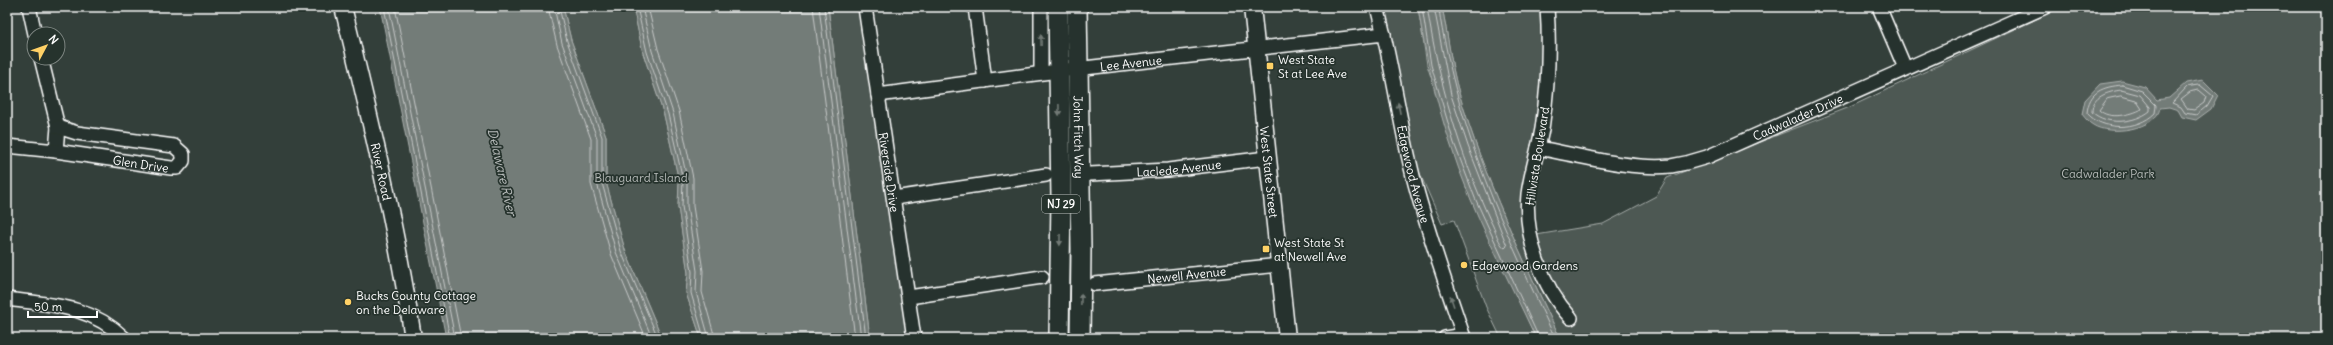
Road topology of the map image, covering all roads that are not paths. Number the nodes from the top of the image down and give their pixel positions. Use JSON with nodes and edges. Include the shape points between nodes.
{"nodes":[{"id":1,"x":29,"y":7,"type":"edge"},
{"id":2,"x":343,"y":7,"type":"edge"},
{"id":3,"x":865,"y":7,"type":"edge"},
{"id":4,"x":975,"y":7,"type":"edge"},
{"id":5,"x":1040,"y":7,"type":"edge"},
{"id":6,"x":1058,"y":7,"type":"edge"},
{"id":7,"x":1077,"y":7,"type":"edge"},
{"id":8,"x":1252,"y":7,"type":"edge"},
{"id":9,"x":1377,"y":7,"type":"edge"},
{"id":10,"x":1547,"y":7,"type":"edge"},
{"id":11,"x":1879,"y":7,"type":"edge"},
{"id":12,"x":2045,"y":7,"type":"edge"},
{"id":13,"x":33,"y":26,"type":"edge"},
{"id":14,"x":1384,"y":34,"type":"junction"},
{"id":15,"x":1255,"y":49,"type":"junction"},
{"id":16,"x":43,"y":66,"type":"edge"},
{"id":17,"x":1078,"y":68,"type":"junction"},
{"id":18,"x":1905,"y":68,"type":"junction"},
{"id":19,"x":1049,"y":72,"type":"junction"},
{"id":20,"x":985,"y":81,"type":"junction"},
{"id":21,"x":878,"y":95,"type":"junction"},
{"id":22,"x":58,"y":127,"type":"junction"},
{"id":23,"x":7,"y":146,"type":"edge"},
{"id":24,"x":1538,"y":148,"type":"junction"},
{"id":25,"x":56,"y":151,"type":"junction"},
{"id":26,"x":1267,"y":158,"type":"junction"},
{"id":27,"x":1090,"y":174,"type":"dead end"},
{"id":28,"x":1046,"y":175,"type":"dead end"},
{"id":29,"x":894,"y":198,"type":"junction"},
{"id":30,"x":1279,"y":265,"type":"junction"},
{"id":31,"x":1042,"y":277,"type":"dead end"},
{"id":32,"x":1095,"y":284,"type":"dead end"},
{"id":33,"x":908,"y":297,"type":"junction"},
{"id":34,"x":7,"y":299,"type":"edge"},
{"id":35,"x":1571,"y":318,"type":"dead end"},
{"id":36,"x":1464,"y":336,"type":"edge"},
{"id":37,"x":124,"y":338,"type":"edge"},
{"id":38,"x":413,"y":338,"type":"edge"},
{"id":39,"x":914,"y":338,"type":"edge"},
{"id":40,"x":1060,"y":338,"type":"edge"},
{"id":41,"x":1080,"y":338,"type":"edge"},
{"id":42,"x":1287,"y":338,"type":"edge"},
{"id":43,"x":1445,"y":338,"type":"edge"}],
"edges":[{"from":1,"to":13,"type":"street"},
{"from":2,"to":38,"type":"main road","name":"River Road","via":[[379,153]]},
{"from":3,"to":21,"type":"street","name":"Riverside Drive"},
{"from":4,"to":20,"type":"street"},
{"from":19,"to":5,"type":"street","one_way":true},
{"from":6,"to":19,"type":"highway","name":"John Fitch Way","number":"NJ 29"},
{"from":7,"to":17,"type":"highway","name":"John Fitch Way","number":"NJ 29"},
{"from":8,"to":15,"type":"main road","name":"West State Street"},
{"from":9,"to":14,"type":"street","name":"Edgewood Avenue"},
{"from":10,"to":24,"type":"street","name":"Hillvista Boulevard","via":[[1548,66]]},
{"from":11,"to":18,"type":"street"},
{"from":12,"to":18,"type":"street","name":"Cadwalader Drive"},
{"from":14,"to":15,"type":"street","name":"Lee Avenue"},
{"from":36,"to":14,"type":"street","name":"Edgewood Avenue","one_way":true,"via":[[1428,231],[1413,176]]},
{"from":15,"to":17,"type":"street","name":"Lee Avenue"},
{"from":15,"to":26,"type":"main road","name":"West State Street"},
{"from":16,"to":22,"type":"street"},
{"from":17,"to":19,"type":"street","name":"Lee Avenue"},
{"from":41,"to":17,"type":"highway","name":"John Fitch Way","number":"NJ 29","one_way":true},
{"from":18,"to":24,"type":"street","name":"Cadwalader Drive","via":[[1707,157],[1671,166],[1634,165]]},
{"from":19,"to":20,"type":"street","name":"Lee Avenue"},
{"from":19,"to":40,"type":"highway","name":"John Fitch Way","number":"NJ 29","one_way":true,"via":[[1061,198]]},
{"from":20,"to":21,"type":"street","name":"Lee Avenue"},
{"from":21,"to":29,"type":"street","name":"Riverside Drive"},
{"from":22,"to":25,"type":"street"},
{"from":22,"to":25,"type":"street","name":"Glen Drive","via":[[99,136],[169,144],[178,148],[184,157],[180,165],[171,168]]},
{"from":23,"to":25,"type":"street","name":"Glen Drive"},
{"from":24,"to":35,"type":"street","name":"Hillvista Boulevard","via":[[1528,194],[1531,238],[1554,297]]},
{"from":26,"to":27,"type":"street","name":"Laclede Avenue","via":[[1168,170]]},
{"from":26,"to":30,"type":"main road","name":"West State Street"},
{"from":28,"to":29,"type":"street"},
{"from":29,"to":33,"type":"street","name":"Riverside Drive"},
{"from":30,"to":32,"type":"street","name":"Newell Avenue"},
{"from":30,"to":42,"type":"main road","name":"West State Street"},
{"from":31,"to":33,"type":"street"},
{"from":33,"to":39,"type":"street","name":"Riverside Drive"},
{"from":34,"to":37,"type":"street","via":[[74,308],[102,320]]},
{"from":36,"to":43,"type":"street"}]}
